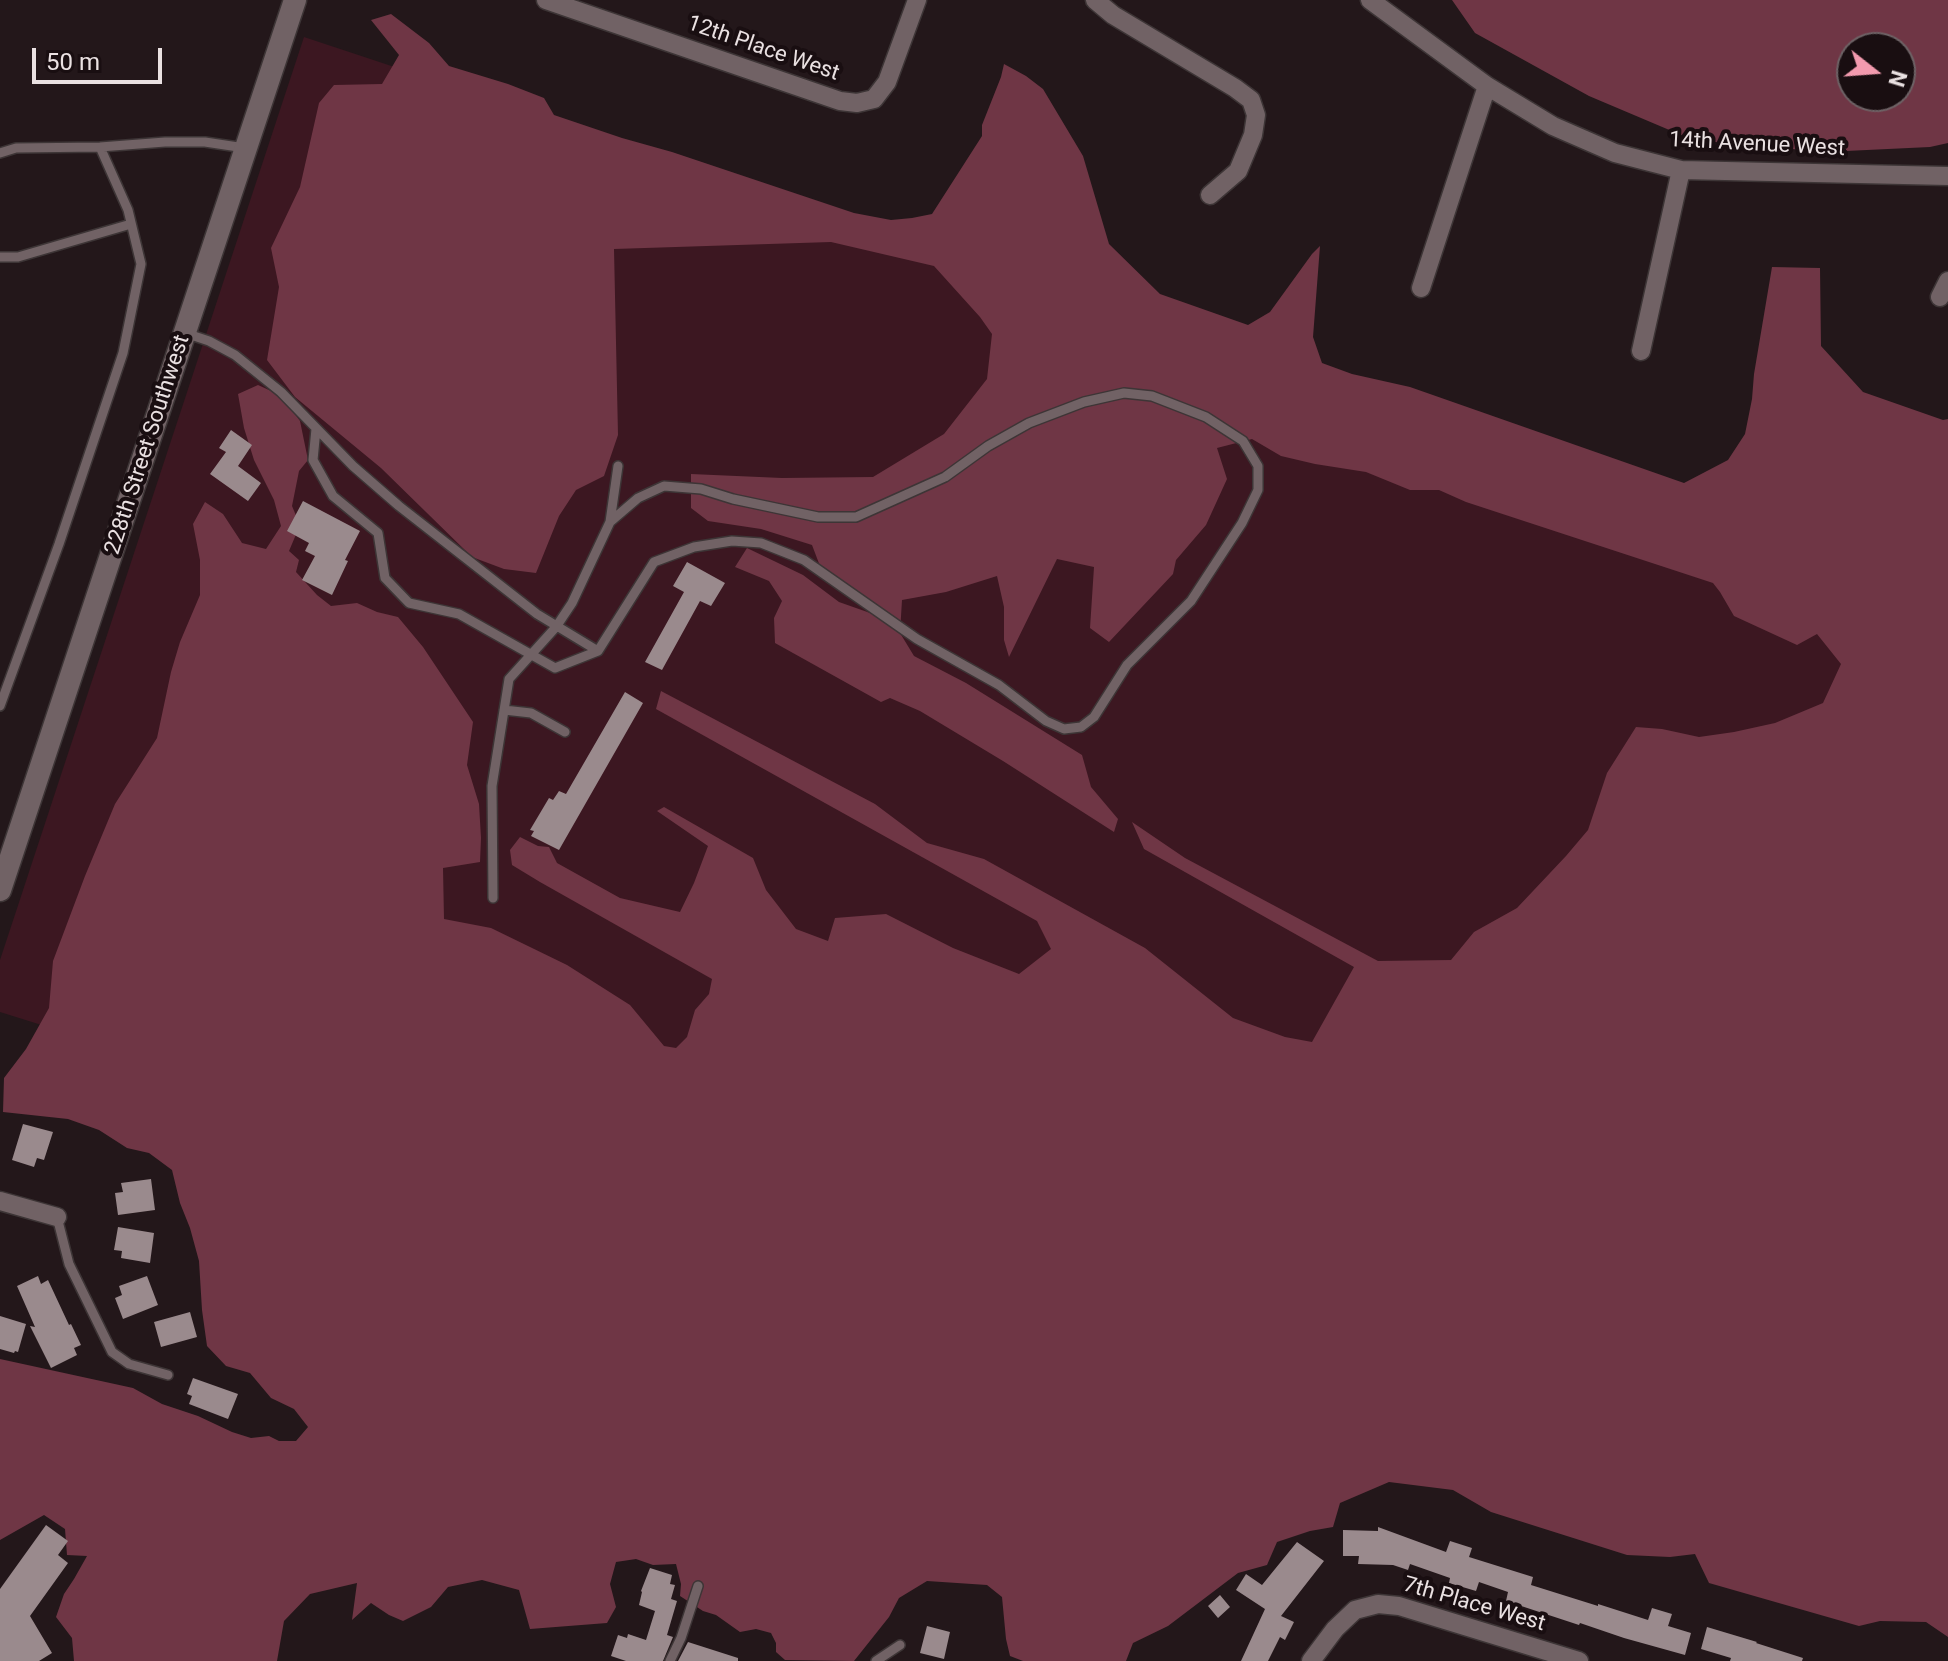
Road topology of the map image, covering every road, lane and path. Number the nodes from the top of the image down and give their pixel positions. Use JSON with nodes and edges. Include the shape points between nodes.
{"nodes":[{"id":1,"x":295,"y":0,"type":"edge"},
{"id":2,"x":546,"y":0,"type":"edge"},
{"id":3,"x":917,"y":0,"type":"edge"},
{"id":4,"x":1095,"y":0,"type":"edge"},
{"id":5,"x":1370,"y":0,"type":"edge"},
{"id":6,"x":1487,"y":86,"type":"junction"},
{"id":7,"x":100,"y":147,"type":"junction"},
{"id":8,"x":245,"y":148,"type":"junction"},
{"id":9,"x":0,"y":153,"type":"edge"},
{"id":10,"x":1681,"y":170,"type":"junction"},
{"id":11,"x":1948,"y":176,"type":"edge"},
{"id":12,"x":1210,"y":195,"type":"dead end"},
{"id":13,"x":131,"y":224,"type":"junction"},
{"id":14,"x":0,"y":257,"type":"edge"},
{"id":15,"x":1421,"y":288,"type":"dead end"},
{"id":16,"x":185,"y":333,"type":"junction"},
{"id":17,"x":1641,"y":351,"type":"dead end"},
{"id":18,"x":316,"y":429,"type":"junction"},
{"id":19,"x":618,"y":466,"type":"dead end"},
{"id":20,"x":610,"y":522,"type":"junction"},
{"id":21,"x":556,"y":627,"type":"junction"},
{"id":22,"x":598,"y":651,"type":"junction"},
{"id":23,"x":530,"y":654,"type":"junction"},
{"id":24,"x":0,"y":706,"type":"edge"},
{"id":25,"x":504,"y":710,"type":"junction"},
{"id":26,"x":565,"y":732,"type":"dead end"},
{"id":27,"x":0,"y":890,"type":"edge"},
{"id":28,"x":493,"y":898,"type":"dead end"},
{"id":29,"x":0,"y":1201,"type":"edge"},
{"id":30,"x":57,"y":1217,"type":"joint"},
{"id":31,"x":168,"y":1375,"type":"dead end"},
{"id":32,"x":698,"y":1586,"type":"dead end"},
{"id":33,"x":1517,"y":1642,"type":"junction"},
{"id":34,"x":900,"y":1645,"type":"dead end"},
{"id":35,"x":670,"y":1661,"type":"edge"},
{"id":36,"x":876,"y":1661,"type":"edge"},
{"id":37,"x":1311,"y":1661,"type":"edge"},
{"id":38,"x":1511,"y":1661,"type":"edge"},
{"id":39,"x":1579,"y":1661,"type":"edge"}],
"edges":[{"from":1,"to":8,"type":"main road","name":"228th Street Southwest"},
{"from":2,"to":3,"type":"street","name":"12th Place West","via":[[857,103],[874,99],[887,82]]},
{"from":4,"to":12,"type":"street","via":[[1251,100],[1256,115],[1253,135],[1238,171]]},
{"from":5,"to":6,"type":"street","name":"14th Avenue West"},
{"from":6,"to":10,"type":"street","name":"14th Avenue West","via":[[1553,126],[1615,153]]},
{"from":6,"to":15,"type":"street"},
{"from":7,"to":8,"type":"lane","via":[[205,142]]},
{"from":7,"to":9,"type":"lane","via":[[16,148]]},
{"from":7,"to":13,"type":"lane"},
{"from":8,"to":16,"type":"main road","name":"228th Street Southwest"},
{"from":10,"to":11,"type":"street","name":"14th Avenue West"},
{"from":10,"to":17,"type":"street"},
{"from":13,"to":14,"type":"lane","via":[[18,257]]},
{"from":13,"to":24,"type":"lane","via":[[141,264],[123,353]]},
{"from":16,"to":18,"type":"lane","via":[[235,355]]},
{"from":16,"to":27,"type":"main road","name":"228th Street Southwest"},
{"from":18,"to":21,"type":"lane","via":[[399,506]]},
{"from":18,"to":23,"type":"lane","via":[[313,460],[333,496],[378,533],[385,578],[409,603],[459,614]]},
{"from":19,"to":20,"type":"lane"},
{"from":20,"to":21,"type":"lane"},
{"from":20,"to":22,"type":"lane","via":[[638,498],[664,486],[701,489],[818,517],[856,517],[945,477],[1029,423],[1124,393],[1152,396],[1206,417],[1243,441],[1258,466],[1258,490],[1242,523],[1191,601],[1127,665],[1094,717],[1081,727],[1064,729],[1046,721],[804,560],[761,543],[694,547],[654,562]]},
{"from":21,"to":22,"type":"lane"},
{"from":21,"to":23,"type":"lane"},
{"from":22,"to":23,"type":"lane","via":[[555,668]]},
{"from":23,"to":25,"type":"lane","via":[[509,679]]},
{"from":25,"to":26,"type":"lane","via":[[531,713]]},
{"from":25,"to":28,"type":"lane","via":[[492,786]]},
{"from":29,"to":30,"type":"street"},
{"from":30,"to":31,"type":"lane","via":[[69,1264],[112,1352],[129,1364]]},
{"from":32,"to":35,"type":"lane"},
{"from":33,"to":37,"type":"street","name":"7th Place West","via":[[1378,1604],[1355,1610]]},
{"from":33,"to":38,"type":"street"},
{"from":33,"to":39,"type":"street","name":"7th Place West"},
{"from":34,"to":36,"type":"lane"}]}
